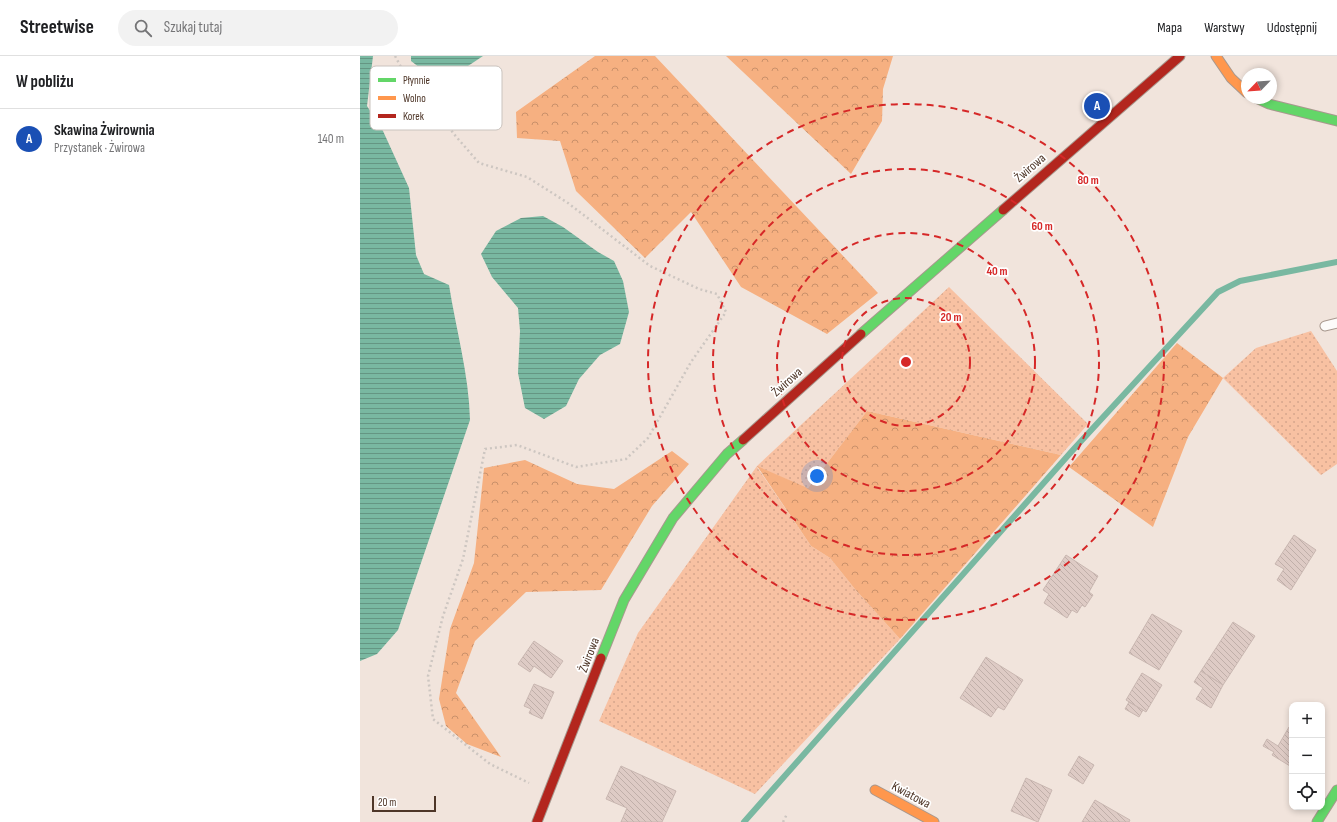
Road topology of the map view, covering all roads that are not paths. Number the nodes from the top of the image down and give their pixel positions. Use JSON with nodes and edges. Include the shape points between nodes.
{"nodes":[{"id":1,"x":1180,"y":56,"type":"edge"},
{"id":2,"x":1216,"y":56,"type":"edge"},
{"id":3,"x":1241,"y":88,"type":"edge"},
{"id":4,"x":1269,"y":104,"type":"edge"},
{"id":5,"x":1337,"y":121,"type":"edge"},
{"id":6,"x":1337,"y":323,"type":"edge"},
{"id":7,"x":1325,"y":326,"type":"dead end"},
{"id":8,"x":875,"y":790,"type":"dead end"},
{"id":9,"x":1337,"y":790,"type":"edge"},
{"id":10,"x":537,"y":822,"type":"edge"},
{"id":11,"x":934,"y":822,"type":"edge"},
{"id":12,"x":1318,"y":822,"type":"edge"}],
"edges":[{"from":1,"to":10,"type":"street","name":"Żwirowa","via":[[816,373],[727,454],[673,518],[624,600]]},
{"from":2,"to":3,"type":"street","via":[[1230,78]]},
{"from":4,"to":5,"type":"street"},
{"from":6,"to":7,"type":"lane"},
{"from":8,"to":11,"type":"street","name":"Kwiatowa"},
{"from":9,"to":12,"type":"street"}]}
